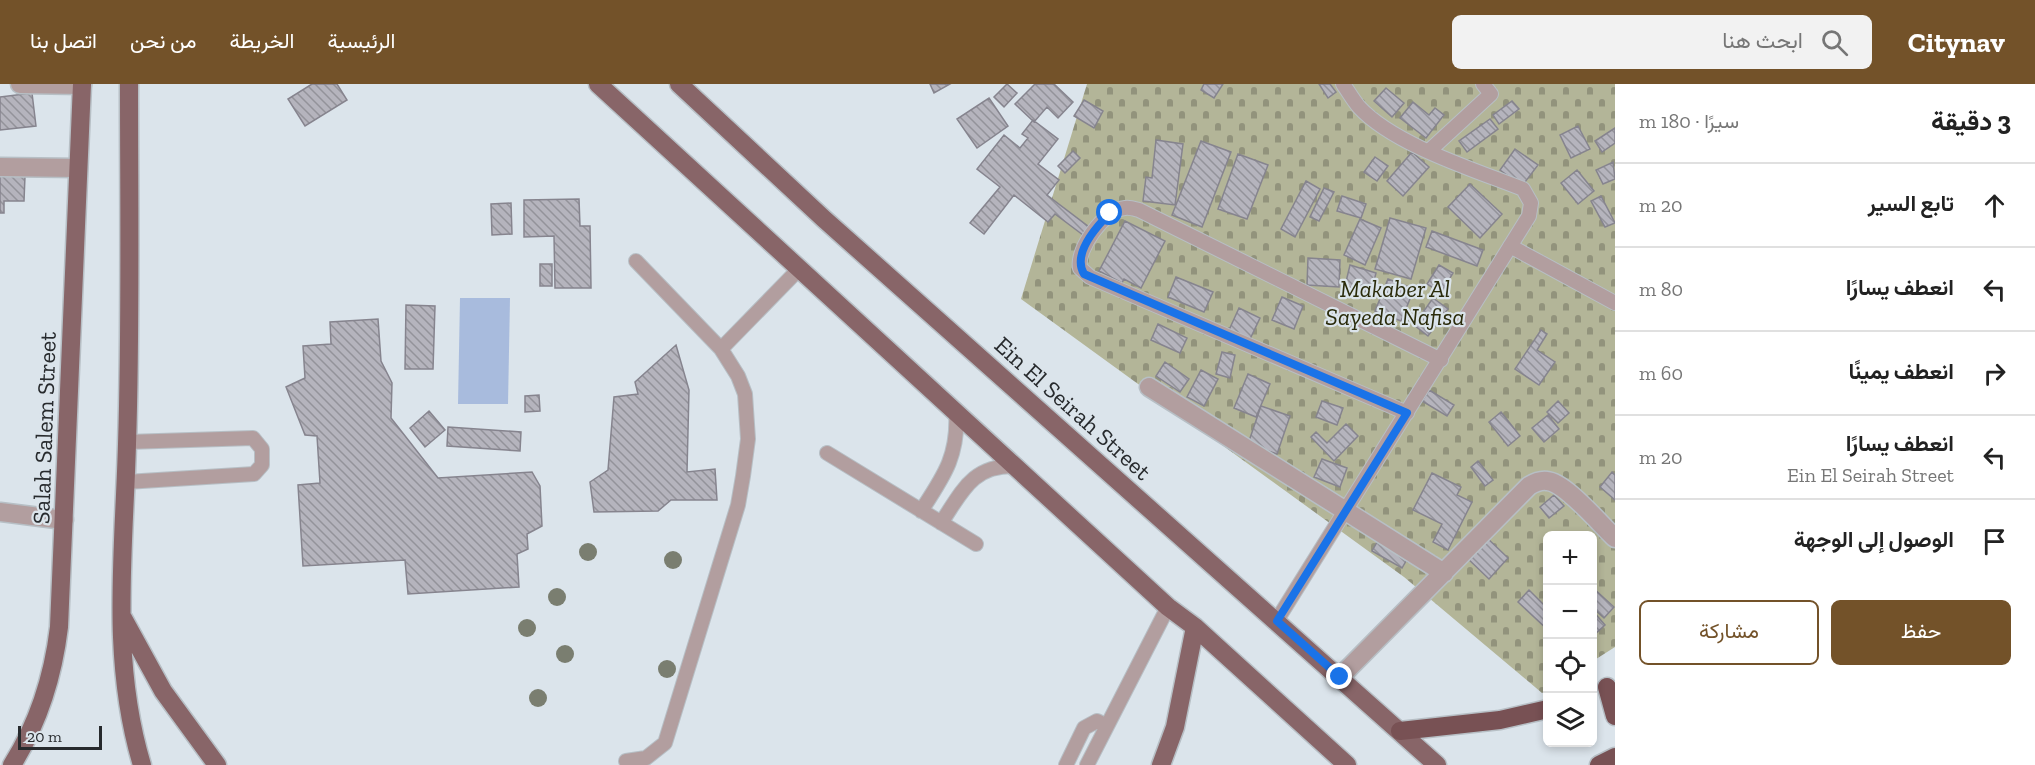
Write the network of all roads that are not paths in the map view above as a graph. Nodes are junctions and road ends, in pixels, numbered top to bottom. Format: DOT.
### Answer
graph roads {
  1 [pos="20,84"];
  2 [pos="129,84"];
  3 [pos="598,84"];
  4 [pos="679,84"];
  5 [pos="1343,84"];
  6 [pos="82,85"];
  7 [pos="1492,87"];
  8 [pos="1429,151"];
  9 [pos="0,167"];
  10 [pos="78,168"];
  11 [pos="1510,246"];
  12 [pos="636,261"];
  13 [pos="800,268"];
  14 [pos="1615,303"];
  15 [pos="721,349"];
  16 [pos="1441,360"];
  17 [pos="1149,387"];
  18 [pos="956,411"];
  19 [pos="1407,413"];
  20 [pos="127,442"];
  21 [pos="827,453"];
  22 [pos="1015,466"];
  23 [pos="126,482"];
  24 [pos="1346,510"];
  25 [pos="921,511"];
  26 [pos="0,512"];
  27 [pos="64,519"];
  28 [pos="941,523"];
  29 [pos="1615,538"];
  30 [pos="976,544"];
  31 [pos="1444,573"];
  32 [pos="1168,607"];
  33 [pos="120,611"];
  34 [pos="1277,621"];
  35 [pos="1195,627"];
  36 [pos="1340,677"];
  37 [pos="1605,687"];
  38 [pos="1543,710"];
  39 [pos="1615,716"];
  40 [pos="1107,726"];
  41 [pos="1400,731"];
  42 [pos="1615,756"];
  43 [pos="626,761"];
  44 [pos="12,765"];
  45 [pos="142,765"];
  46 [pos="217,765"];
  47 [pos="1066,765"];
  48 [pos="1087,765"];
  49 [pos="1161,765"];
  50 [pos="1347,765"];
  51 [pos="1437,765"];
  52 [pos="1599,765"];
  1 -- 6 [label="street"];
  2 -- 20 [label="main road"];
  3 -- 13 [label="main road"];
  4 -- 34 [label="main road, Ein El Seirah Street"];
  5 -- 8 [label="lane"];
  6 -- 10 [label="main road, Salah Salem Street"];
  7 -- 8 [label="lane"];
  8 -- 11 [label="lane"];
  9 -- 10 [label="street"];
  10 -- 27 [label="main road, Salah Salem Street"];
  11 -- 14 [label="lane"];
  11 -- 16 [label="lane"];
  12 -- 15 [label="lane"];
  13 -- 15 [label="lane"];
  13 -- 18 [label="main road"];
  15 -- 43 [label="lane"];
  16 -- 19 [label="lane"];
  16 -- 19 [label="lane"];
  17 -- 24 [label="street"];
  18 -- 22 [label="main road"];
  18 -- 25 [label="lane"];
  19 -- 24 [label="lane"];
  20 -- 23 [label="main road"];
  20 -- 23 [label="lane"];
  21 -- 25 [label="lane"];
  22 -- 28 [label="lane"];
  22 -- 32 [label="main road"];
  23 -- 33 [label="main road"];
  24 -- 31 [label="street"];
  24 -- 34 [label="lane"];
  25 -- 28 [label="lane"];
  26 -- 27 [label="street"];
  27 -- 44 [label="main road, Salah Salem Street"];
  28 -- 30 [label="lane"];
  29 -- 31 [label="street"];
  31 -- 36 [label="street"];
  32 -- 35 [label="main road"];
  32 -- 40 [label="lane"];
  33 -- 45 [label="main road"];
  33 -- 46 [label="main road"];
  34 -- 36 [label="main road, Ein El Seirah Street"];
  35 -- 49 [label="main road"];
  35 -- 50 [label="main road"];
  36 -- 41 [label="main road, Ein El Seirah Street"];
  37 -- 39 [label="highway"];
  38 -- 41 [label="highway"];
  40 -- 47 [label="lane"];
  40 -- 48 [label="lane"];
  41 -- 51 [label="main road, Ein El Seirah Street"];
  42 -- 52 [label="highway"];
}
